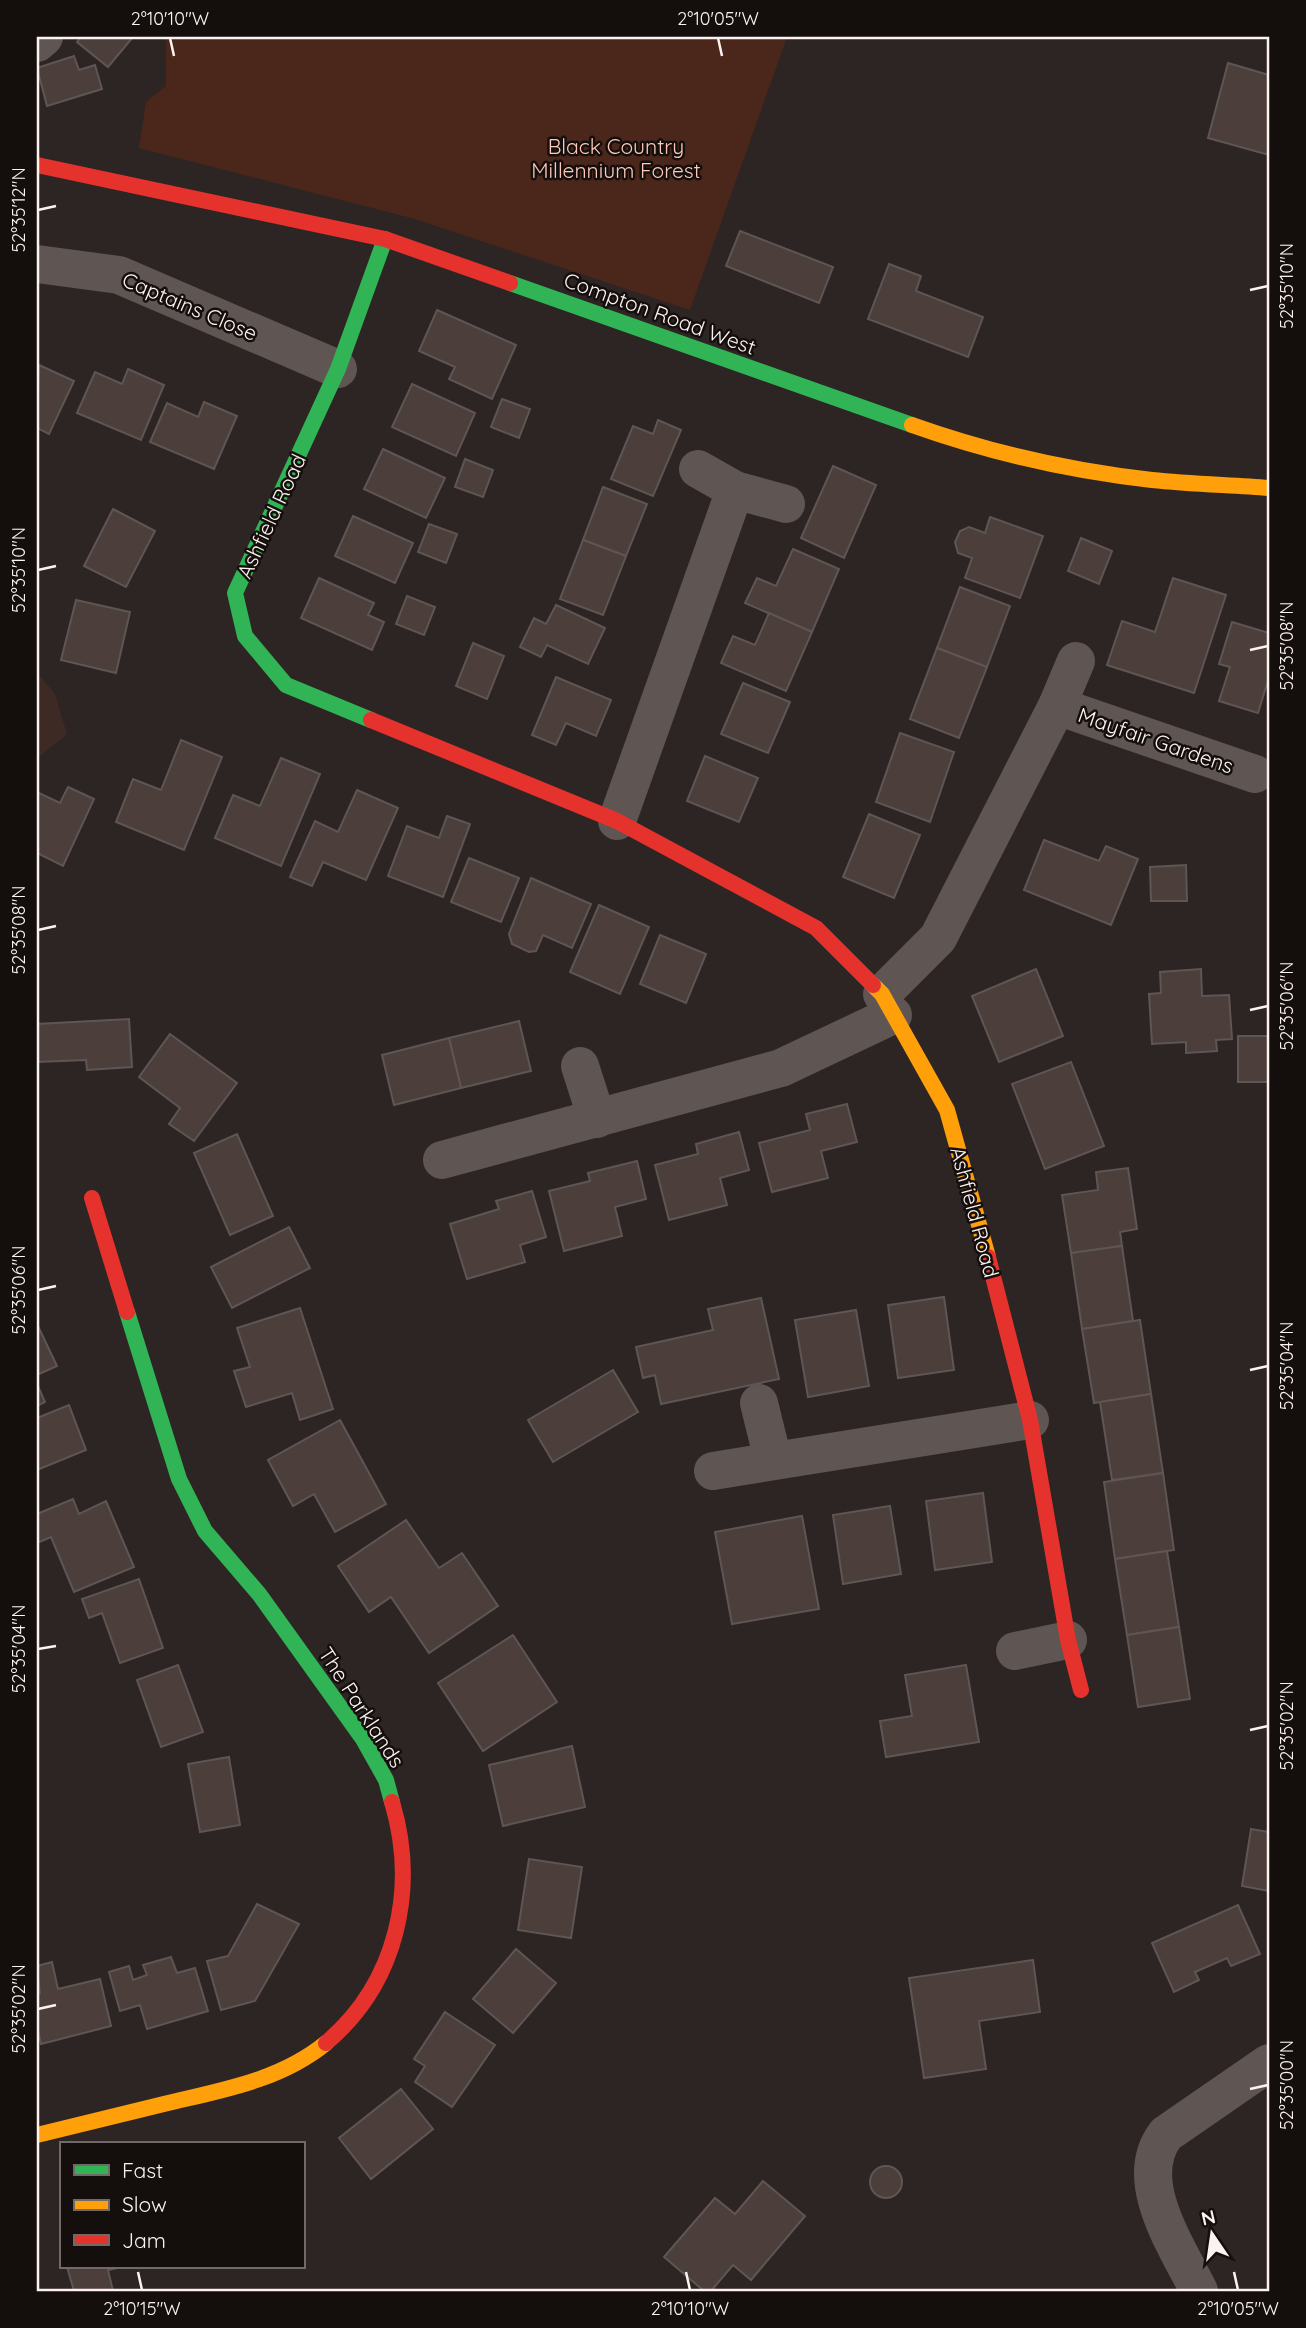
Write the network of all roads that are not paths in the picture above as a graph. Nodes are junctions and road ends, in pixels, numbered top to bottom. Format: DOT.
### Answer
graph roads {
  1 [pos="44,37"];
  2 [pos="37,43"];
  3 [pos="37,165"];
  4 [pos="385,239"];
  5 [pos="37,264"];
  6 [pos="338,369"];
  7 [pos="698,469"];
  8 [pos="1269,488"];
  9 [pos="735,490"];
  10 [pos="786,504"];
  11 [pos="1076,661"];
  12 [pos="1057,706"];
  13 [pos="1255,774"];
  14 [pos="617,821"];
  15 [pos="888,1004"];
  16 [pos="580,1066"];
  17 [pos="597,1119"];
  18 [pos="442,1160"];
  19 [pos="92,1198"];
  20 [pos="759,1403"];
  21 [pos="1030,1420"];
  22 [pos="773,1460"];
  23 [pos="713,1471"];
  24 [pos="1068,1640"];
  25 [pos="1015,1651"];
  26 [pos="1081,1690"];
  27 [pos="1269,2063"];
  28 [pos="37,2135"];
  29 [pos="1199,2291"];
  1 -- 2 [label="street"];
  3 -- 4 [label="main road, Compton Road West"];
  4 -- 6 [label="main road, Ashfield Road"];
  4 -- 8 [label="main road, Compton Road West"];
  5 -- 6 [label="street, Captains Close"];
  6 -- 14 [label="main road, Ashfield Road"];
  7 -- 9 [label="street"];
  9 -- 10 [label="street"];
  9 -- 14 [label="street"];
  11 -- 12 [label="street"];
  12 -- 13 [label="street, Mayfair Gardens"];
  12 -- 15 [label="street"];
  14 -- 15 [label="main road, Ashfield Road"];
  15 -- 17 [label="street"];
  15 -- 21 [label="main road, Ashfield Road"];
  16 -- 17 [label="street"];
  17 -- 18 [label="street"];
  19 -- 28 [label="main road, The Parklands"];
  20 -- 22 [label="street"];
  21 -- 22 [label="street"];
  21 -- 24 [label="main road, Ashfield Road"];
  22 -- 23 [label="street"];
  24 -- 25 [label="street"];
  24 -- 26 [label="main road, Ashfield Road"];
  27 -- 29 [label="street"];
}
